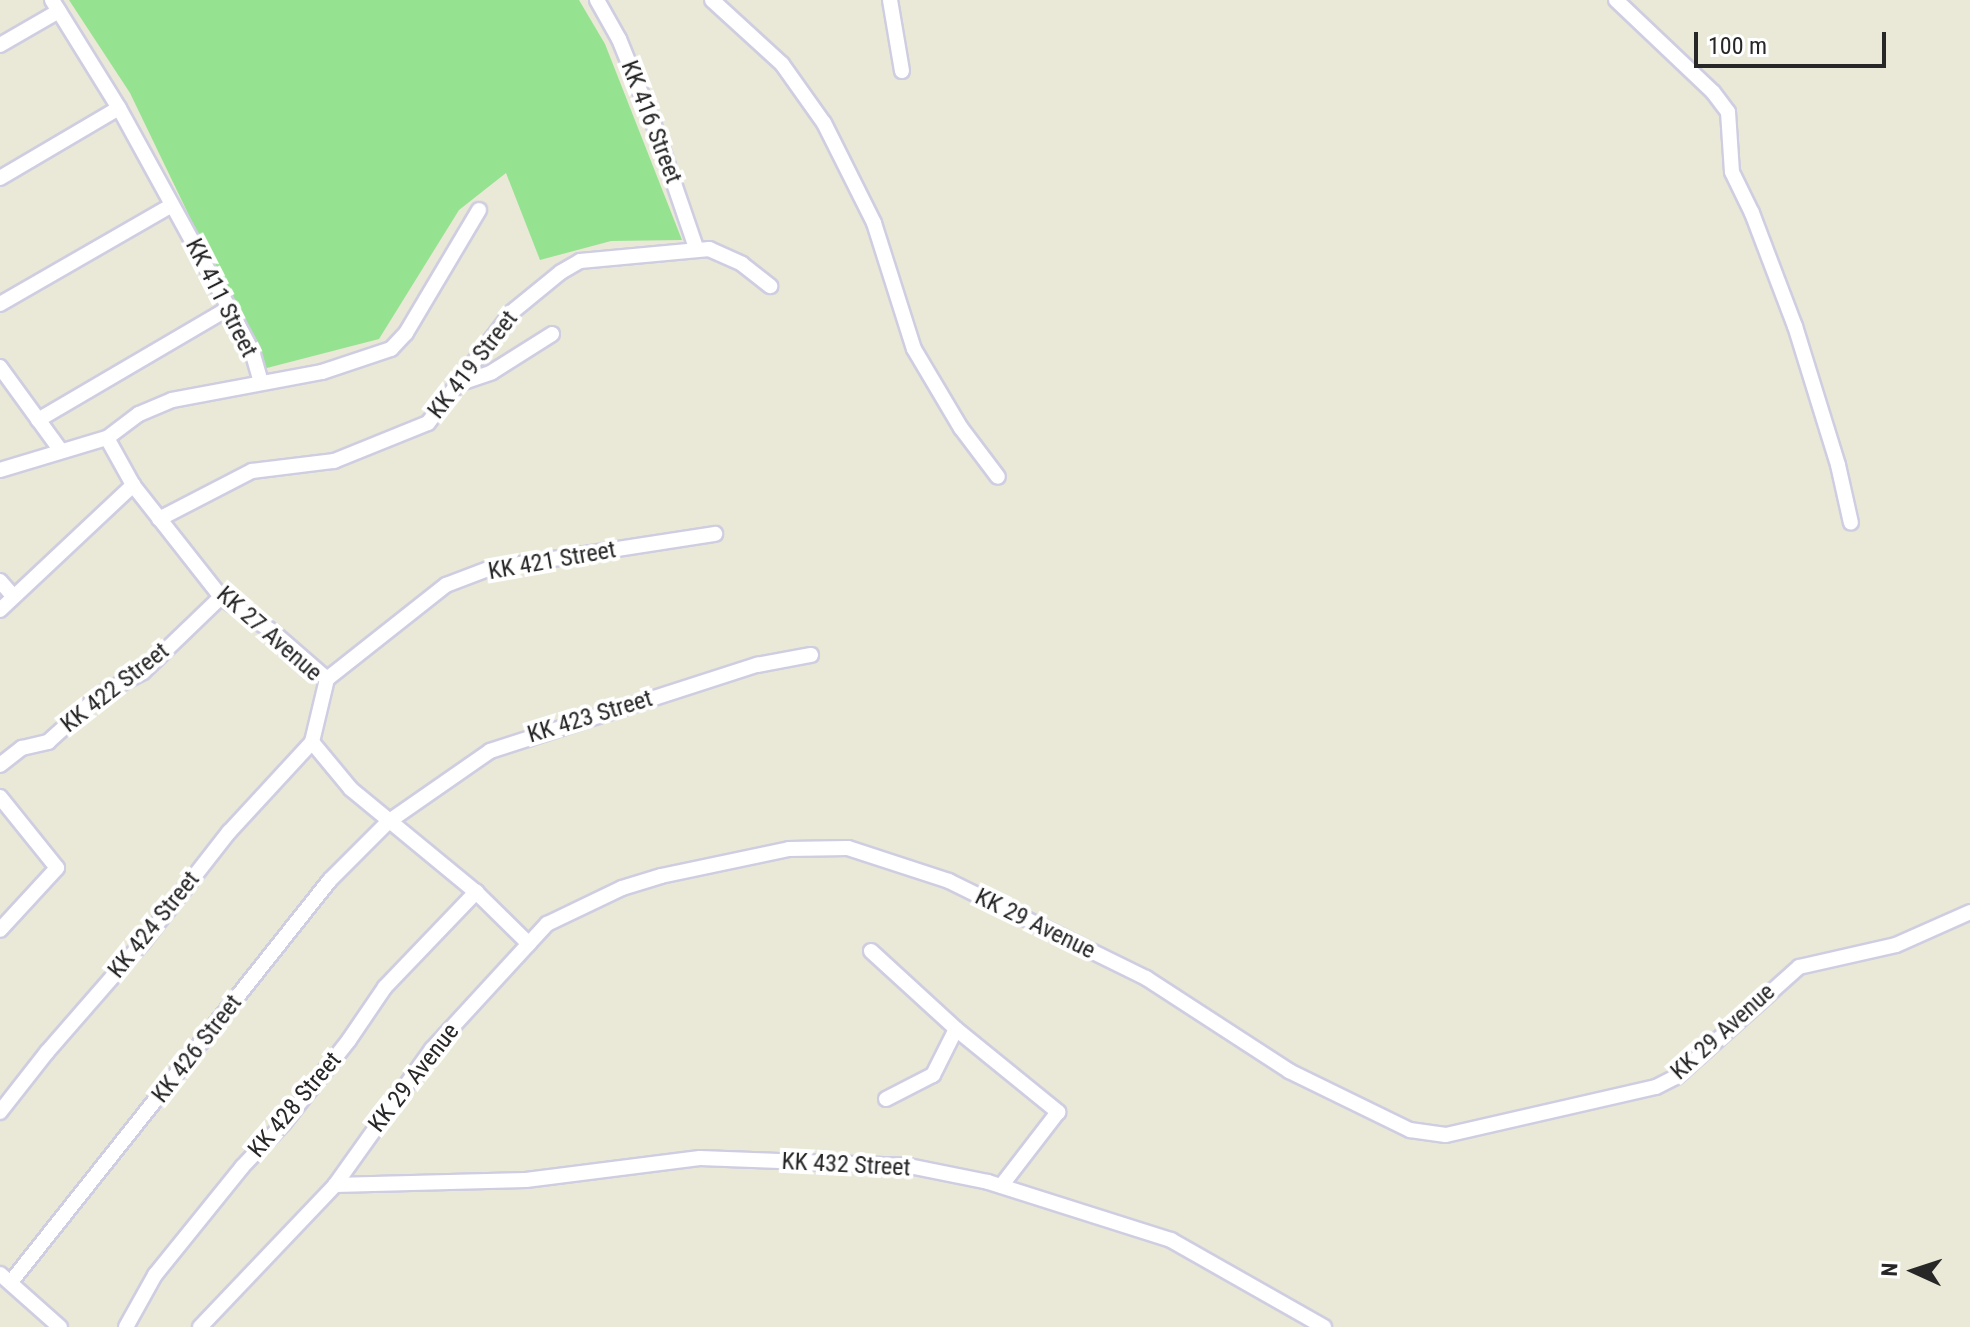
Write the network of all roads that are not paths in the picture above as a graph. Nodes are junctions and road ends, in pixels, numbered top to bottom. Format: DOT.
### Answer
graph roads {
  1 [pos="597,0"];
  2 [pos="712,0"];
  3 [pos="890,0"];
  4 [pos="1616,0"];
  5 [pos="55,6"];
  6 [pos="0,45"];
  7 [pos="902,71"];
  8 [pos="119,108"];
  9 [pos="0,178"];
  10 [pos="172,205"];
  11 [pos="479,210"];
  12 [pos="696,248"];
  13 [pos="770,286"];
  14 [pos="0,304"];
  15 [pos="229,308"];
  16 [pos="552,334"];
  17 [pos="0,367"];
  18 [pos="261,382"];
  19 [pos="457,384"];
  20 [pos="38,420"];
  21 [pos="107,438"];
  22 [pos="61,451"];
  23 [pos="0,470"];
  24 [pos="998,477"];
  25 [pos="133,485"];
  26 [pos="159,519"];
  27 [pos="1851,523"];
  28 [pos="715,534"];
  29 [pos="0,581"];
  30 [pos="13,596"];
  31 [pos="221,597"];
  32 [pos="0,610"];
  33 [pos="811,655"];
  34 [pos="327,679"];
  35 [pos="312,742"];
  36 [pos="0,765"];
  37 [pos="0,797"];
  38 [pos="388,822"];
  39 [pos="476,892"];
  40 [pos="1970,912"];
  41 [pos="0,930"];
  42 [pos="529,944"];
  43 [pos="871,951"];
  44 [pos="956,1029"];
  45 [pos="886,1099"];
  46 [pos="0,1112"];
  47 [pos="335,1185"];
  48 [pos="1001,1186"];
  49 [pos="5,1278"];
  50 [pos="60,1327"];
  51 [pos="126,1327"];
  52 [pos="200,1327"];
  53 [pos="1324,1327"];
  1 -- 12 [label="street, KK 416 Street"];
  2 -- 24 [label="street"];
  3 -- 7 [label="street"];
  4 -- 27 [label="street"];
  5 -- 6 [label="street"];
  5 -- 8 [label="street, KK 411 Street"];
  8 -- 9 [label="street"];
  8 -- 10 [label="street, KK 411 Street"];
  10 -- 14 [label="street"];
  10 -- 15 [label="street, KK 411 Street"];
  11 -- 18 [label="street, KK 411 Street"];
  12 -- 13 [label="street"];
  12 -- 19 [label="street, KK 419 Street"];
  15 -- 18 [label="street, KK 411 Street"];
  15 -- 20 [label="street"];
  16 -- 19 [label="street"];
  17 -- 20 [label="street"];
  18 -- 21 [label="street"];
  19 -- 26 [label="street, KK 419 Street"];
  20 -- 22 [label="street"];
  21 -- 22 [label="street"];
  21 -- 25 [label="street, KK 27 Avenue"];
  22 -- 23 [label="street"];
  25 -- 26 [label="street, KK 27 Avenue"];
  25 -- 30 [label="street"];
  26 -- 31 [label="street, KK 27 Avenue"];
  28 -- 34 [label="street, KK 421 Street"];
  29 -- 30 [label="street"];
  30 -- 32 [label="street"];
  31 -- 34 [label="street, KK 27 Avenue"];
  31 -- 36 [label="street, KK 422 Street"];
  33 -- 38 [label="street, KK 423 Street"];
  34 -- 35 [label="street, KK 27 Avenue"];
  35 -- 38 [label="street"];
  35 -- 46 [label="street, KK 424 Street"];
  37 -- 41 [label="street"];
  38 -- 39 [label="street"];
  38 -- 49 [label="street, KK 426 Street"];
  39 -- 42 [label="street"];
  39 -- 51 [label="street, KK 428 Street"];
  40 -- 42 [label="street, KK 29 Avenue"];
  42 -- 47 [label="street, KK 29 Avenue"];
  43 -- 44 [label="street"];
  44 -- 45 [label="street"];
  44 -- 48 [label="street"];
  47 -- 48 [label="street, KK 432 Street"];
  47 -- 52 [label="street, KK 29 Avenue"];
  48 -- 53 [label="street, KK 432 Street"];
  49 -- 50 [label="street"];
}
